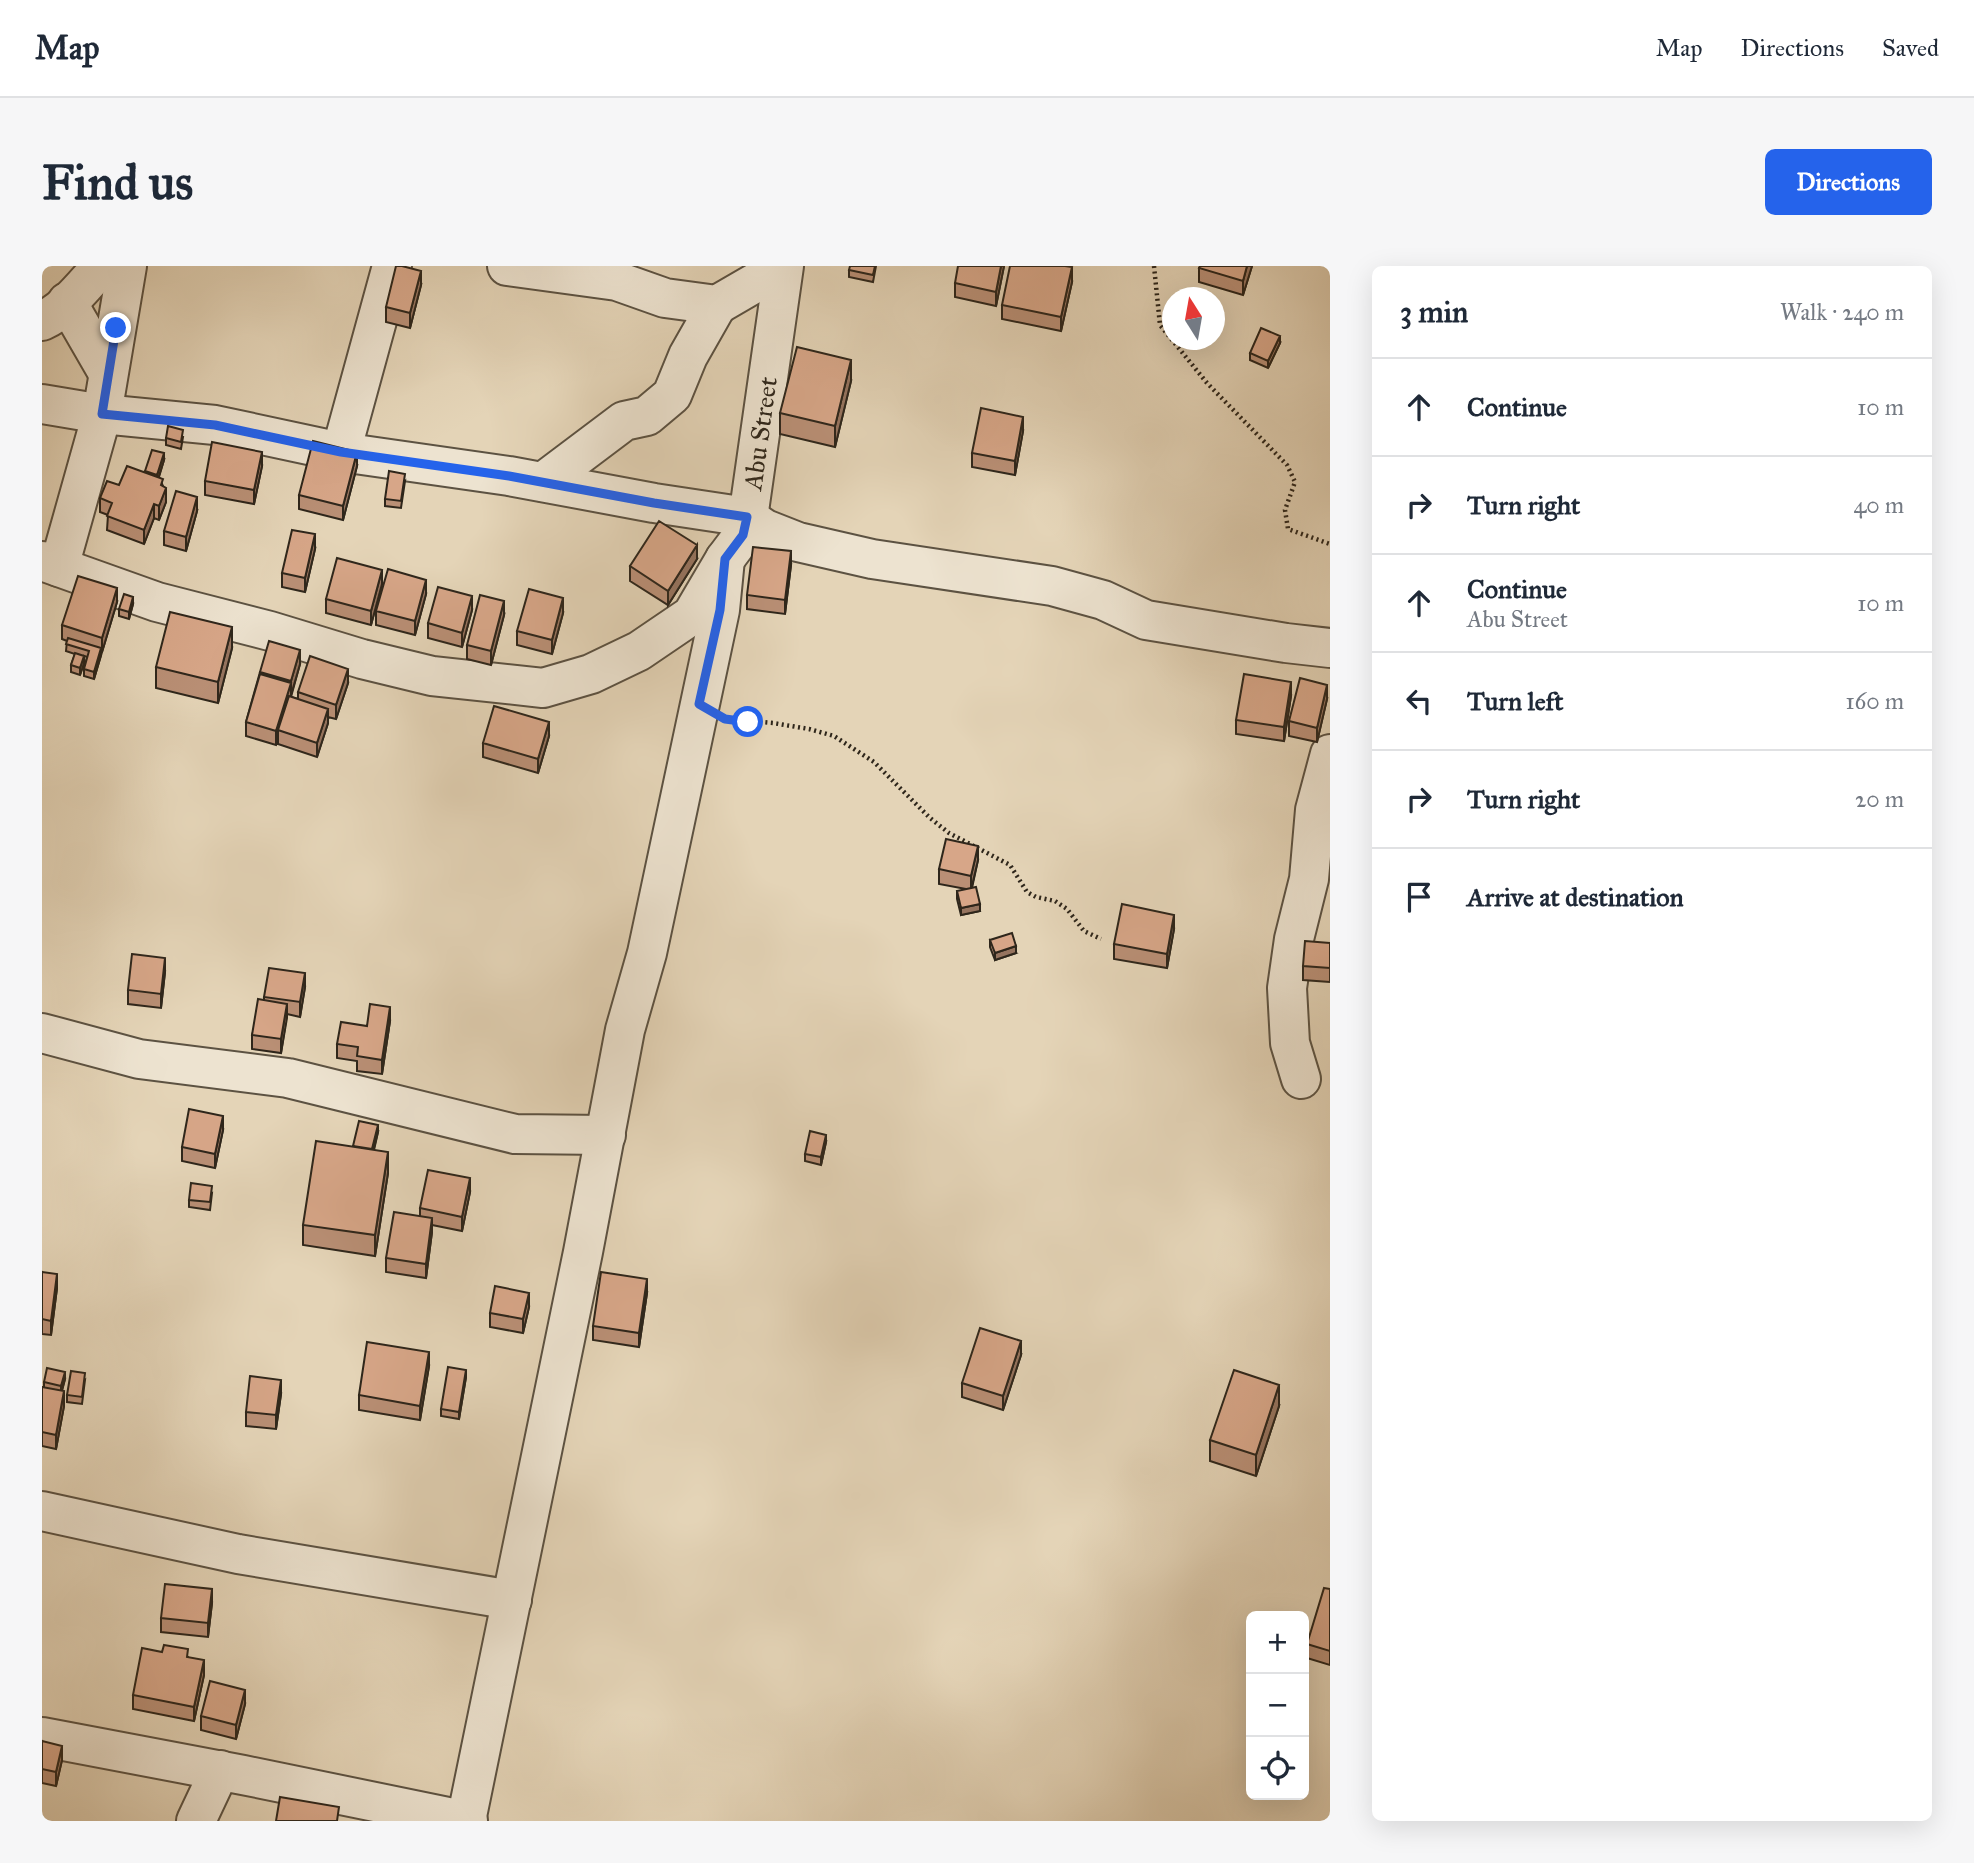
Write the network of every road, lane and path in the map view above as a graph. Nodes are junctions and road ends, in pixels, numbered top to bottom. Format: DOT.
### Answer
graph roads {
  1 [pos="102,266"];
  2 [pos="127,266"];
  3 [pos="392,266"];
  4 [pos="507,266"];
  5 [pos="777,266"];
  6 [pos="784,266"];
  7 [pos="1154,266"];
  8 [pos="717,305"];
  9 [pos="55,312"];
  10 [pos="108,373"];
  11 [pos="42,404"];
  12 [pos="102,414"];
  13 [pos="341,452"];
  14 [pos="543,482"];
  15 [pos="747,517"];
  16 [pos="1330,544"];
  17 [pos="725,559"];
  18 [pos="51,564"];
  19 [pos="1330,648"];
  20 [pos="699,704"];
  21 [pos="1330,754"];
  22 [pos="1101,939"];
  23 [pos="42,1033"];
  24 [pos="1301,1079"];
  25 [pos="606,1135"];
  26 [pos="42,1511"];
  27 [pos="512,1600"];
  28 [pos="42,1737"];
  29 [pos="220,1770"];
  30 [pos="196,1821"];
  31 [pos="466,1821"];
  1 -- 9 [label="street"];
  2 -- 10 [label="street"];
  3 -- 13 [label="street"];
  4 -- 8 [label="street"];
  5 -- 8 [label="street"];
  6 -- 15 [label="street, Abu Street"];
  7 -- 16 [label="path"];
  8 -- 14 [label="street"];
  9 -- 10 [label="street"];
  10 -- 12 [label="street"];
  11 -- 12 [label="street"];
  12 -- 13 [label="street"];
  12 -- 18 [label="street"];
  13 -- 14 [label="street"];
  14 -- 15 [label="street"];
  15 -- 17 [label="street, Abu Street"];
  15 -- 19 [label="street"];
  17 -- 18 [label="street, Abu Street"];
  17 -- 20 [label="street"];
  20 -- 22 [label="path"];
  20 -- 25 [label="street"];
  21 -- 24 [label="street"];
  23 -- 25 [label="street"];
  25 -- 27 [label="street"];
  26 -- 27 [label="street"];
  27 -- 31 [label="street"];
  28 -- 29 [label="street"];
  29 -- 30 [label="street"];
  29 -- 31 [label="street"];
}
